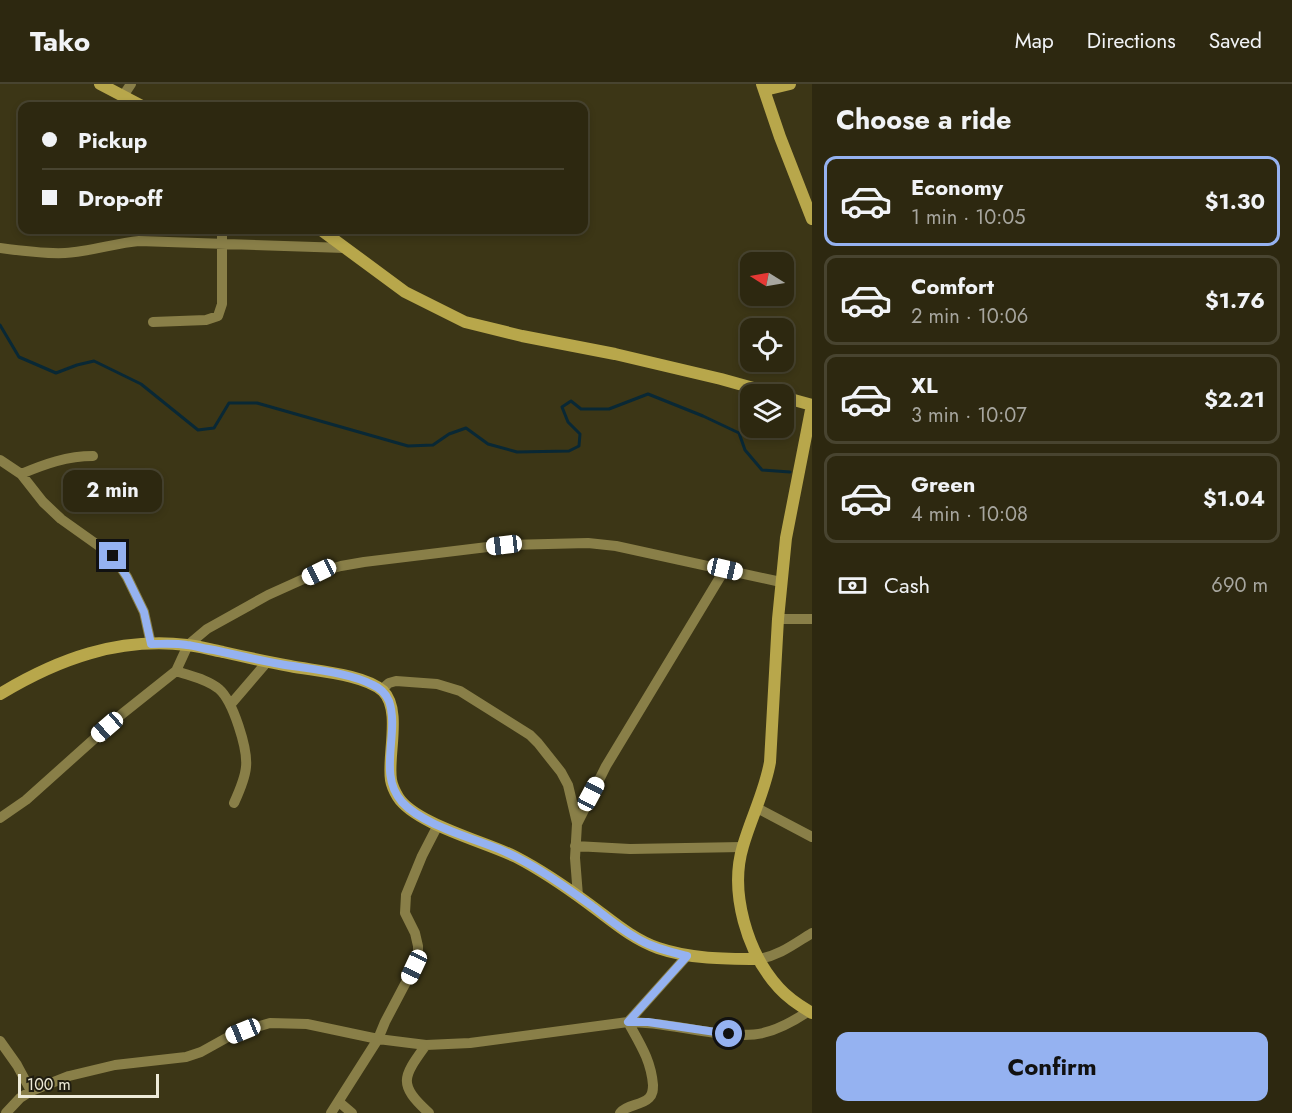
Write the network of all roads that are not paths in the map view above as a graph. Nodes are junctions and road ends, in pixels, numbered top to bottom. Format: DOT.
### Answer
graph roads {
  1 [pos="100,84"];
  2 [pos="131,84"];
  3 [pos="790,84"];
  4 [pos="764,87"];
  5 [pos="123,96"];
  6 [pos="134,102"];
  7 [pos="812,219"];
  8 [pos="222,234"];
  9 [pos="326,234"];
  10 [pos="221,244"];
  11 [pos="0,248"];
  12 [pos="345,248"];
  13 [pos="153,322"];
  14 [pos="740,384"];
  15 [pos="794,400"];
  16 [pos="812,405"];
  17 [pos="93,456"];
  18 [pos="0,460"];
  19 [pos="21,474"];
  20 [pos="725,569"];
  21 [pos="781,582"];
  22 [pos="778,619"];
  23 [pos="812,619"];
  24 [pos="151,644"];
  25 [pos="188,645"];
  26 [pos="267,662"];
  27 [pos="176,671"];
  28 [pos="381,690"];
  29 [pos="0,694"];
  30 [pos="231,704"];
  31 [pos="234,803"];
  32 [pos="757,808"];
  33 [pos="0,818"];
  34 [pos="577,824"];
  35 [pos="438,825"];
  36 [pos="812,837"];
  37 [pos="575,846"];
  38 [pos="742,847"];
  39 [pos="578,896"];
  40 [pos="812,933"];
  41 [pos="687,956"];
  42 [pos="758,959"];
  43 [pos="810,1012"];
  44 [pos="628,1022"];
  45 [pos="378,1039"];
  46 [pos="0,1041"];
  47 [pos="426,1046"];
  48 [pos="31,1091"];
  49 [pos="339,1102"];
  50 [pos="6,1113"];
  51 [pos="331,1113"];
  52 [pos="352,1113"];
  53 [pos="429,1113"];
  54 [pos="620,1113"];
  1 -- 5 [label="street"];
  2 -- 5 [label="street"];
  3 -- 4 [label="street"];
  4 -- 7 [label="street"];
  5 -- 6 [label="street"];
  8 -- 10 [label="street"];
  9 -- 12 [label="street"];
  10 -- 11 [label="street"];
  10 -- 12 [label="street"];
  10 -- 13 [label="street"];
  12 -- 14 [label="street"];
  15 -- 16 [label="street"];
  16 -- 21 [label="street"];
  17 -- 19 [label="street"];
  18 -- 19 [label="street"];
  19 -- 24 [label="street"];
  20 -- 21 [label="street"];
  20 -- 25 [label="street"];
  20 -- 34 [label="street"];
  21 -- 22 [label="street"];
  22 -- 23 [label="street"];
  22 -- 32 [label="street"];
  24 -- 25 [label="street"];
  24 -- 29 [label="street"];
  25 -- 26 [label="street"];
  25 -- 27 [label="street"];
  26 -- 28 [label="street"];
  26 -- 30 [label="street"];
  27 -- 30 [label="street"];
  27 -- 33 [label="street"];
  28 -- 34 [label="street"];
  28 -- 35 [label="street"];
  30 -- 31 [label="street"];
  32 -- 36 [label="street"];
  32 -- 38 [label="street"];
  34 -- 37 [label="street"];
  35 -- 39 [label="street"];
  35 -- 45 [label="street"];
  37 -- 38 [label="street"];
  37 -- 39 [label="street"];
  38 -- 42 [label="street"];
  39 -- 41 [label="street"];
  40 -- 42 [label="street"];
  41 -- 42 [label="street"];
  41 -- 44 [label="street"];
  42 -- 43 [label="street"];
  43 -- 44 [label="street"];
  44 -- 47 [label="street"];
  44 -- 54 [label="street"];
  45 -- 47 [label="street"];
  45 -- 48 [label="street"];
  45 -- 49 [label="street"];
  46 -- 48 [label="street"];
  47 -- 53 [label="street"];
  48 -- 50 [label="street"];
  49 -- 51 [label="street"];
  49 -- 52 [label="street"];
}
